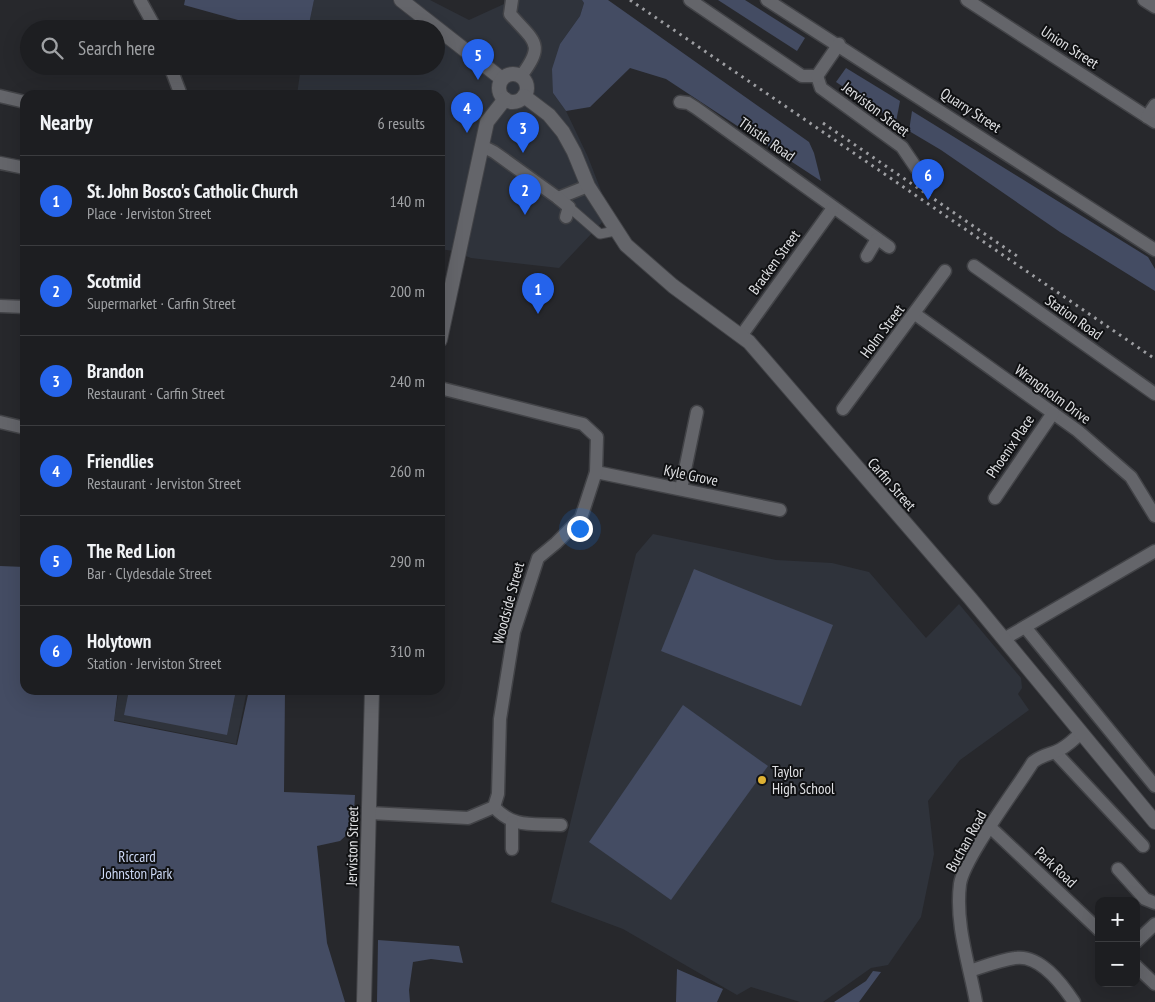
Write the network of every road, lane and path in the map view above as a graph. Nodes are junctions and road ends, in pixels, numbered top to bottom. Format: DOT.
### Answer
graph roads {
  1 [pos="140,0"];
  2 [pos="401,0"];
  3 [pos="512,0"];
  4 [pos="690,0"];
  5 [pos="767,0"];
  6 [pos="967,0"];
  7 [pos="1144,0"];
  8 [pos="1155,7"];
  9 [pos="151,20"];
  10 [pos="427,20"];
  11 [pos="445,34"];
  12 [pos="839,44"];
  13 [pos="173,75"];
  14 [pos="521,76"];
  15 [pos="817,76"];
  16 [pos="502,79"];
  17 [pos="179,90"];
  18 [pos="0,96"];
  19 [pos="524,96"];
  20 [pos="505,99"];
  21 [pos="20,101"];
  22 [pos="680,102"];
  23 [pos="1155,105"];
  24 [pos="1151,119"];
  25 [pos="482,146"];
  26 [pos="0,163"];
  27 [pos="20,167"];
  28 [pos="917,169"];
  29 [pos="588,186"];
  30 [pos="558,198"];
  31 [pos="833,208"];
  32 [pos="568,212"];
  33 [pos="615,231"];
  34 [pos="877,239"];
  35 [pos="888,248"];
  36 [pos="1155,250"];
  37 [pos="867,256"];
  38 [pos="974,266"];
  39 [pos="945,272"];
  40 [pos="0,306"];
  41 [pos="20,307"];
  42 [pos="915,314"];
  43 [pos="445,317"];
  44 [pos="741,336"];
  45 [pos="445,389"];
  46 [pos="1155,394"];
  47 [pos="843,409"];
  48 [pos="697,412"];
  49 [pos="1053,413"];
  50 [pos="0,422"];
  51 [pos="20,427"];
  52 [pos="596,472"];
  53 [pos="681,489"];
  54 [pos="995,498"];
  55 [pos="780,510"];
  56 [pos="1155,516"];
  57 [pos="1155,551"];
  58 [pos="1025,627"];
  59 [pos="1004,638"];
  60 [pos="372,695"];
  61 [pos="1081,733"];
  62 [pos="1055,752"];
  63 [pos="1155,786"];
  64 [pos="494,807"];
  65 [pos="369,813"];
  66 [pos="512,822"];
  67 [pos="1155,822"];
  68 [pos="561,825"];
  69 [pos="990,827"];
  70 [pos="1143,846"];
  71 [pos="512,849"];
  72 [pos="1118,868"];
  73 [pos="1155,903"];
  74 [pos="1155,924"];
  75 [pos="1095,926"];
  76 [pos="1140,938"];
  77 [pos="970,970"];
  78 [pos="1140,970"];
  79 [pos="1155,984"];
  80 [pos="364,1002"];
  81 [pos="976,1002"];
  82 [pos="1074,1002"];
  1 -- 9 [label="street"];
  2 -- 10 [label="main road"];
  3 -- 14 [label="street"];
  4 -- 15 [label="street"];
  5 -- 12 [label="street, Quarry Street"];
  6 -- 24 [label="street, Union Street"];
  7 -- 8 [label="street"];
  11 -- 16 [label="main road"];
  12 -- 15 [label="street"];
  12 -- 36 [label="street, Quarry Street"];
  13 -- 17 [label="street"];
  14 -- 16 [label="main road"];
  14 -- 19 [label="main road"];
  15 -- 28 [label="street, Jerviston Street"];
  16 -- 20 [label="main road"];
  18 -- 21 [label="street"];
  19 -- 20 [label="main road"];
  19 -- 29 [label="main road, Carfin Street"];
  20 -- 25 [label="main road"];
  22 -- 31 [label="street, Thistle Road"];
  23 -- 24 [label="street"];
  25 -- 30 [label="street"];
  25 -- 43 [label="main road"];
  26 -- 27 [label="street"];
  29 -- 30 [label="street"];
  29 -- 33 [label="main road, Carfin Street"];
  30 -- 32 [label="street"];
  31 -- 34 [label="street, Thistle Road"];
  31 -- 44 [label="street, Bracken Street"];
  32 -- 33 [label="street"];
  33 -- 44 [label="main road, Carfin Street"];
  34 -- 35 [label="street, Thistle Road"];
  34 -- 37 [label="street"];
  38 -- 46 [label="street, Station Road"];
  39 -- 42 [label="street, Holm Street"];
  40 -- 41 [label="street"];
  42 -- 47 [label="street, Holm Street"];
  42 -- 49 [label="street, Wrangholm Drive"];
  44 -- 59 [label="main road, Carfin Street"];
  45 -- 52 [label="street, Woodside Street"];
  48 -- 53 [label="street"];
  49 -- 54 [label="street, Phoenix Place"];
  49 -- 56 [label="street, Wrangholm Drive"];
  50 -- 51 [label="street"];
  52 -- 53 [label="street, Kyle Grove"];
  52 -- 64 [label="street, Woodside Street"];
  53 -- 55 [label="street, Kyle Grove"];
  57 -- 58 [label="street"];
  58 -- 59 [label="street"];
  58 -- 63 [label="street"];
  59 -- 61 [label="main road, Carfin Street"];
  60 -- 65 [label="main road, Jerviston Street"];
  61 -- 62 [label="street, Buchan Road"];
  61 -- 67 [label="main road, Carfin Street"];
  62 -- 69 [label="street, Buchan Road"];
  62 -- 70 [label="street"];
  64 -- 65 [label="street"];
  64 -- 66 [label="street"];
  65 -- 80 [label="main road, Jerviston Street"];
  66 -- 68 [label="street"];
  66 -- 71 [label="street"];
  69 -- 75 [label="street, Park Road"];
  69 -- 77 [label="street, Buchan Road"];
  72 -- 73 [label="street"];
  74 -- 76 [label="street"];
  77 -- 81 [label="street, Buchan Road"];
  77 -- 82 [label="street"];
  78 -- 79 [label="street"];
}
